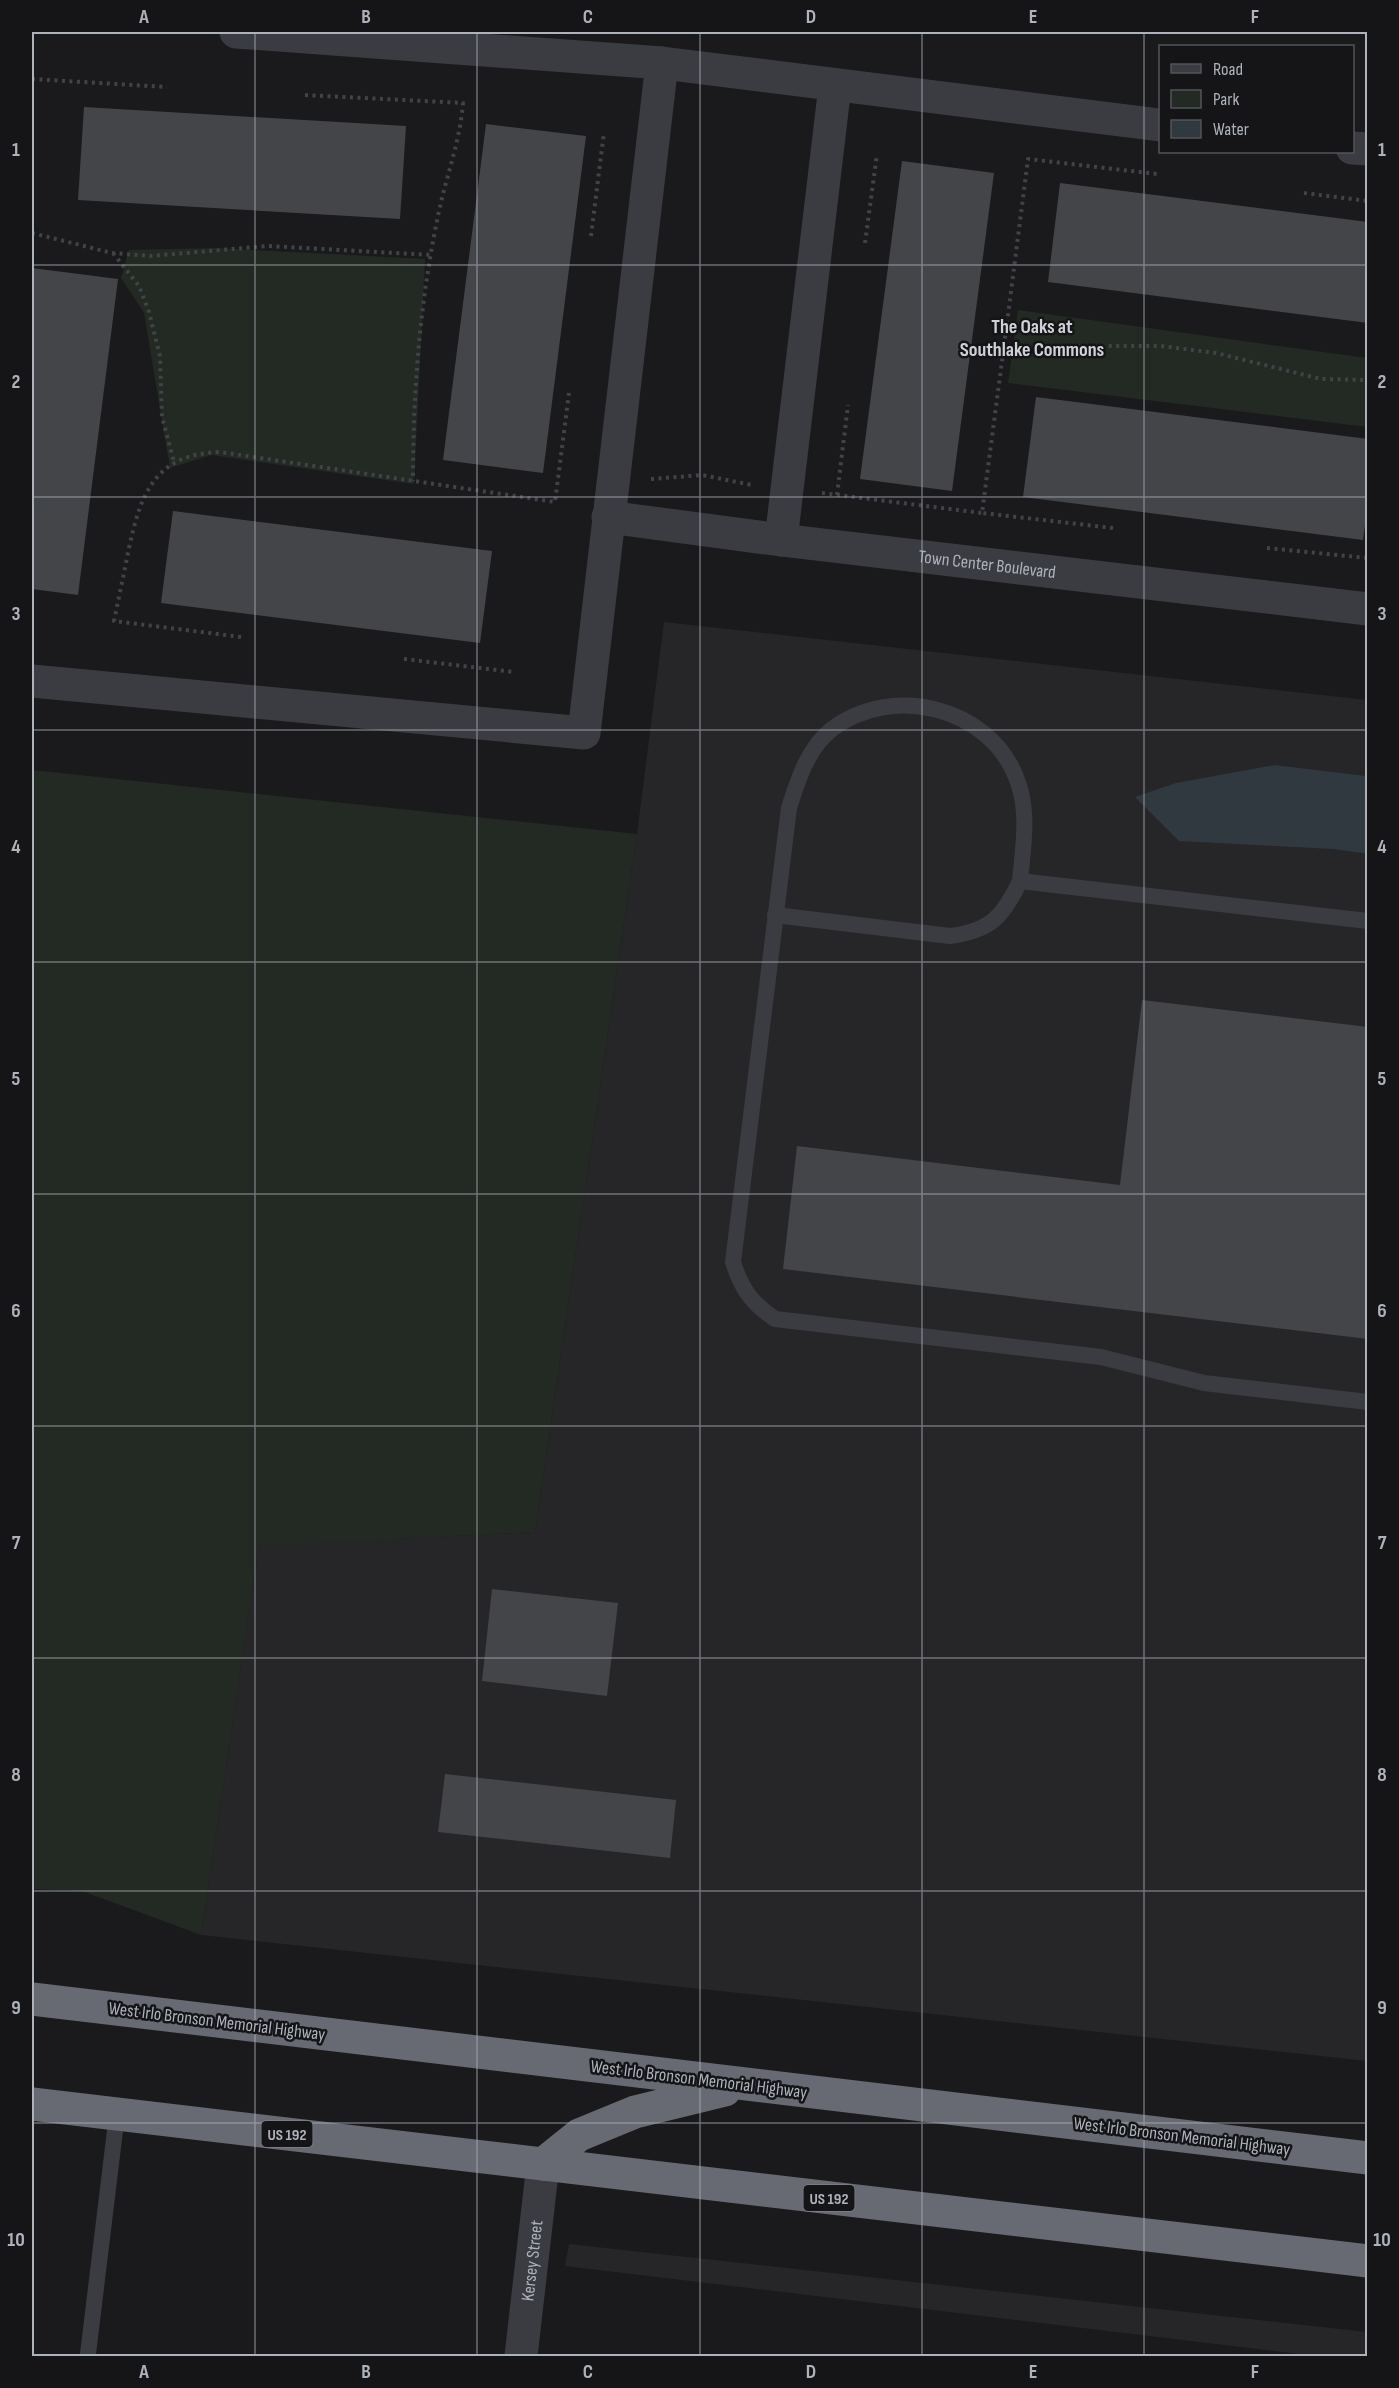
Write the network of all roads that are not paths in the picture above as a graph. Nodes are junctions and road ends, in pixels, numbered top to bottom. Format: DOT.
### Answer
graph roads {
  1 [pos="236,32"];
  2 [pos="662,63"];
  3 [pos="835,86"];
  4 [pos="1159,125"];
  5 [pos="608,517"];
  6 [pos="781,540"];
  7 [pos="1368,609"];
  8 [pos="32,681"];
  9 [pos="1020,881"];
  10 [pos="775,915"];
  11 [pos="1368,921"];
  12 [pos="1368,1402"];
  13 [pos="32,1999"];
  14 [pos="744,2085"];
  15 [pos="32,2104"];
  16 [pos="117,2114"];
  17 [pos="1368,2158"];
  18 [pos="543,2164"];
  19 [pos="1368,2261"];
  20 [pos="88,2354"];
  21 [pos="521,2356"];
  1 -- 2 [label="street"];
  2 -- 3 [label="street"];
  2 -- 5 [label="street"];
  3 -- 4 [label="street"];
  3 -- 6 [label="street"];
  5 -- 6 [label="street, Town Center Boulevard"];
  5 -- 8 [label="street"];
  6 -- 7 [label="street, Town Center Boulevard"];
  9 -- 10 [label="lane"];
  9 -- 10 [label="lane"];
  9 -- 11 [label="lane"];
  10 -- 12 [label="lane"];
  13 -- 14 [label="highway, West Irlo Bronson Memorial Highway"];
  14 -- 17 [label="highway, West Irlo Bronson Memorial Highway"];
  14 -- 18 [label="highway"];
  15 -- 16 [label="highway, US 192"];
  16 -- 18 [label="highway, US 192"];
  16 -- 20 [label="lane"];
  18 -- 19 [label="highway, US 192"];
  18 -- 21 [label="street, Kersey Street"];
}
